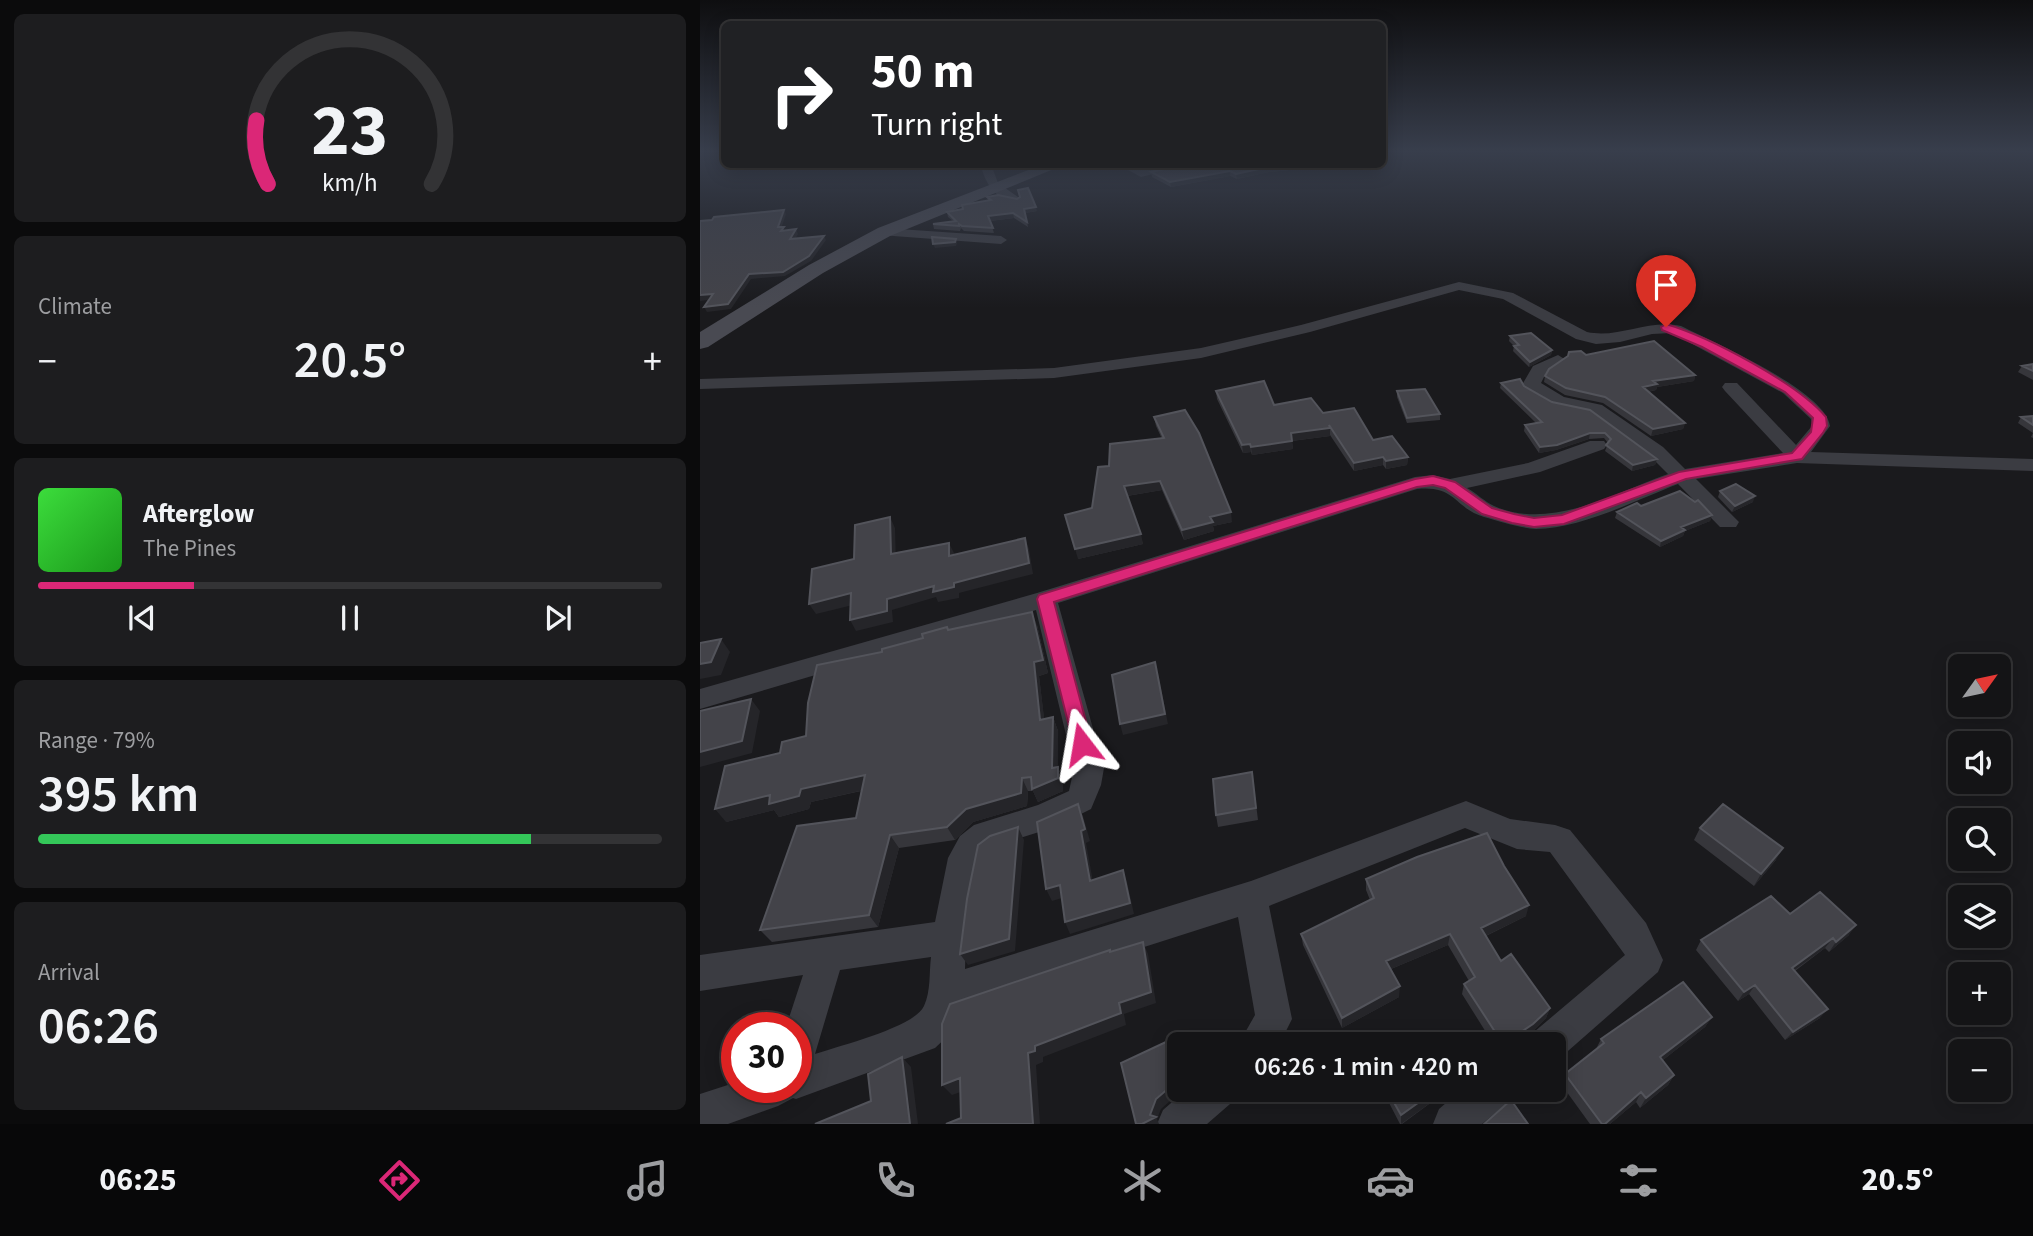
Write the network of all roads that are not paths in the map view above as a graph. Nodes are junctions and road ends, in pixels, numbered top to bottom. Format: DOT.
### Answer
graph roads {
  1 [pos="954,203"];
  2 [pos="884,232"];
  3 [pos="1001,240"];
  4 [pos="700,342"];
  5 [pos="1558,360"];
  6 [pos="700,384"];
  7 [pos="1731,387"];
  8 [pos="1597,445"];
  9 [pos="1797,457"];
  10 [pos="2033,465"];
  11 [pos="1684,475"];
  12 [pos="1450,485"];
  13 [pos="1728,522"];
  14 [pos="1045,599"];
  15 [pos="700,699"];
  16 [pos="1251,897"];
  17 [pos="949,937"];
  18 [pos="827,955"];
  19 [pos="700,973"];
  20 [pos="946,993"];
  21 [pos="809,1012"];
  22 [pos="1265,1032"];
  23 [pos="1562,1032"];
  24 [pos="812,1074"];
  25 [pos="1202,1102"];
  26 [pos="1478,1102"];
  27 [pos="732,1103"];
  28 [pos="700,1114"];
  29 [pos="1453,1123"];
  30 [pos="1177,1124"];
  1 -- 2 [label="main road"];
  2 -- 3 [label="street"];
  2 -- 4 [label="main road"];
  5 -- 11 [label="street"];
  6 -- 9 [label="street"];
  7 -- 9 [label="street"];
  8 -- 12 [label="street"];
  9 -- 10 [label="street"];
  9 -- 11 [label="street"];
  11 -- 12 [label="street"];
  11 -- 13 [label="street"];
  12 -- 14 [label="street"];
  14 -- 15 [label="street"];
  14 -- 17 [label="street"];
  16 -- 20 [label="street"];
  16 -- 22 [label="street"];
  16 -- 23 [label="street"];
  17 -- 18 [label="street"];
  17 -- 20 [label="street"];
  18 -- 19 [label="street"];
  18 -- 21 [label="street"];
  20 -- 24 [label="street"];
  25 -- 30 [label="street"];
  26 -- 29 [label="street"];
  27 -- 28 [label="street"];
}
